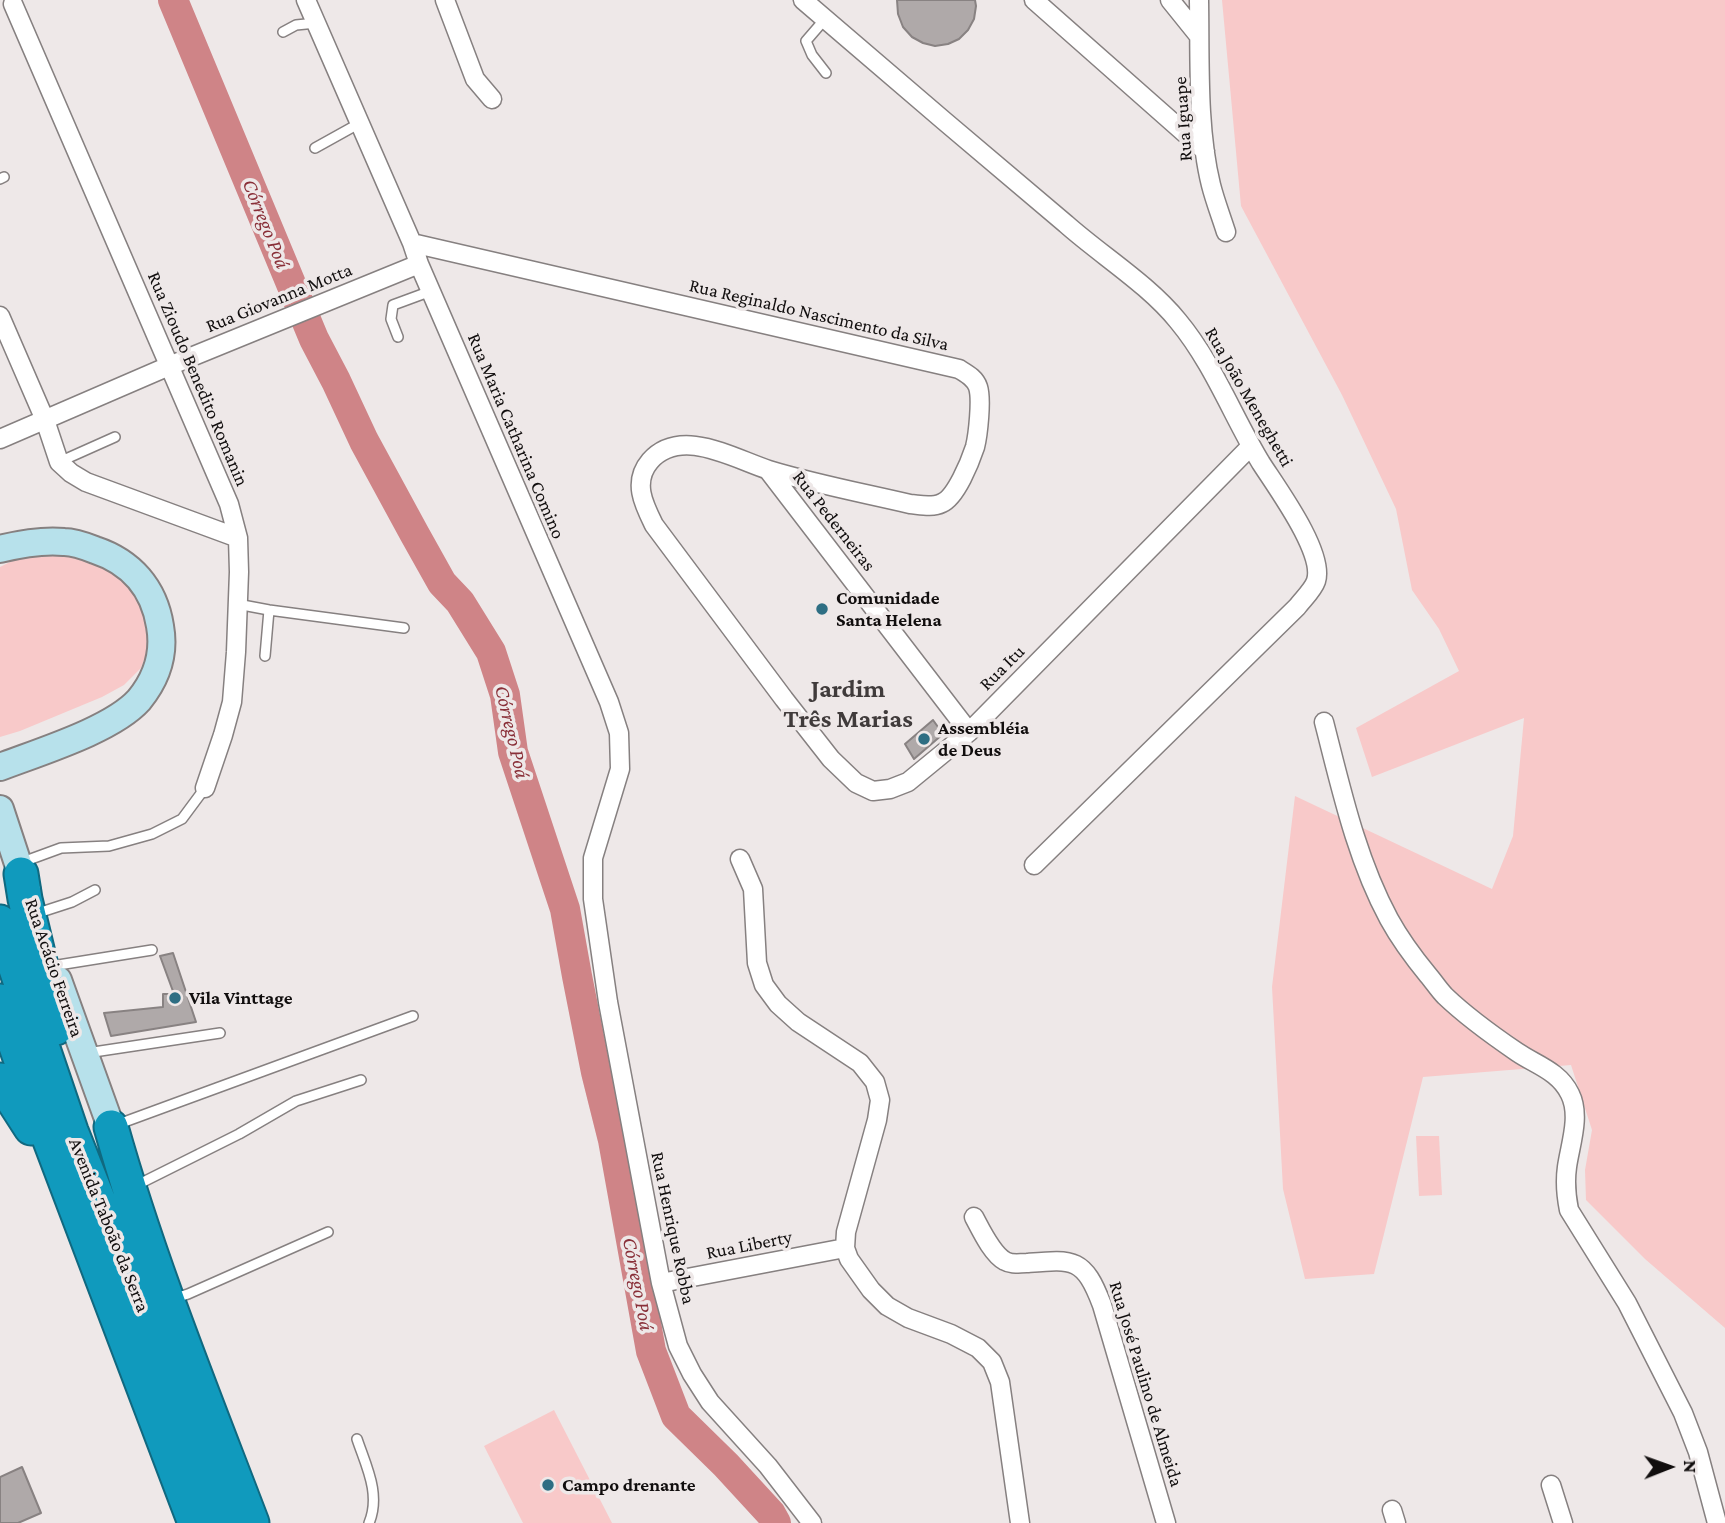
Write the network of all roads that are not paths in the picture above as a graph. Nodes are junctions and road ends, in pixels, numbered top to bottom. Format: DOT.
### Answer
graph roads {
  1 [pos="306,0"];
  2 [pos="445,0"];
  3 [pos="803,0"];
  4 [pos="1034,0"];
  5 [pos="1170,0"];
  6 [pos="1199,0"];
  7 [pos="12,4"];
  8 [pos="825,19"];
  9 [pos="316,23"];
  10 [pos="283,32"];
  11 [pos="1199,36"];
  12 [pos="826,73"];
  13 [pos="492,100"];
  14 [pos="360,123"];
  15 [pos="315,148"];
  16 [pos="1205,151"];
  17 [pos="1226,232"];
  18 [pos="412,243"];
  19 [pos="419,264"];
  20 [pos="431,291"];
  21 [pos="0,316"];
  22 [pos="398,337"];
  23 [pos="169,366"];
  24 [pos="45,420"];
  25 [pos="115,437"];
  26 [pos="0,439"];
  27 [pos="1251,446"];
  28 [pos="673,447"];
  29 [pos="59,462"];
  30 [pos="768,470"];
  31 [pos="238,538"];
  32 [pos="0,549"];
  33 [pos="237,604"];
  34 [pos="269,610"];
  35 [pos="404,628"];
  36 [pos="265,656"];
  37 [pos="1324,722"];
  38 [pos="969,732"];
  39 [pos="0,767"];
  40 [pos="205,788"];
  41 [pos="0,808"];
  42 [pos="740,859"];
  43 [pos="1034,865"];
  44 [pos="20,869"];
  45 [pos="95,891"];
  46 [pos="593,899"];
  47 [pos="35,915"];
  48 [pos="0,922"];
  49 [pos="152,950"];
  50 [pos="52,965"];
  51 [pos="0,1001"];
  52 [pos="413,1016"];
  53 [pos="220,1033"];
  54 [pos="84,1053"];
  55 [pos="0,1080"];
  56 [pos="360,1080"];
  57 [pos="111,1127"];
  58 [pos="71,1131"];
  59 [pos="129,1189"];
  60 [pos="72,1195"];
  61 [pos="974,1217"];
  62 [pos="328,1232"];
  63 [pos="845,1248"];
  64 [pos="661,1283"];
  65 [pos="167,1300"];
  66 [pos="357,1438"];
  67 [pos="1551,1485"];
  68 [pos="195,1523"];
  69 [pos="227,1523"];
  70 [pos="251,1523"];
  71 [pos="369,1523"];
  72 [pos="812,1523"];
  73 [pos="1020,1523"];
  74 [pos="1166,1523"];
  75 [pos="1563,1523"];
  76 [pos="1717,1523"];
  1 -- 9 [label="street, Rua Maria Catharina Comino"];
  2 -- 13 [label="street"];
  3 -- 8 [label="street, Rua João Meneghetti"];
  4 -- 16 [label="street"];
  5 -- 11 [label="street"];
  6 -- 11 [label="street, Rua Iguape"];
  7 -- 23 [label="street, Rua Zioudo Benedito Romanin"];
  8 -- 12 [label="lane"];
  8 -- 27 [label="street, Rua João Meneghetti"];
  9 -- 10 [label="lane"];
  9 -- 14 [label="street, Rua Maria Catharina Comino"];
  11 -- 16 [label="street, Rua Iguape"];
  14 -- 15 [label="lane"];
  14 -- 18 [label="street, Rua Maria Catharina Comino"];
  16 -- 17 [label="street, Rua Iguape"];
  18 -- 19 [label="street, Rua Maria Catharina Comino"];
  18 -- 30 [label="street, Rua Reginaldo Nascimento da Silva"];
  19 -- 20 [label="street, Rua Maria Catharina Comino"];
  19 -- 23 [label="street, Rua Giovanna Motta"];
  20 -- 22 [label="lane"];
  20 -- 46 [label="street, Rua Maria Catharina Comino"];
  21 -- 24 [label="street"];
  23 -- 24 [label="street, Rua Giovanna Motta"];
  23 -- 31 [label="street, Rua Zioudo Benedito Romanin"];
  24 -- 26 [label="street, Rua Giovanna Motta"];
  24 -- 29 [label="street"];
  25 -- 29 [label="lane"];
  27 -- 38 [label="street, Rua Itu"];
  27 -- 43 [label="street, Rua João Meneghetti"];
  28 -- 30 [label="street, Rua Reginaldo Nascimento da Silva"];
  28 -- 38 [label="street, Rua Itu"];
  29 -- 31 [label="street"];
  30 -- 38 [label="street, Rua Pederneiras"];
  31 -- 33 [label="street, Rua Zioudo Benedito Romanin"];
  32 -- 39 [label="main road"];
  33 -- 34 [label="lane"];
  33 -- 40 [label="street, Rua Zioudo Benedito Romanin"];
  34 -- 35 [label="lane"];
  34 -- 36 [label="lane"];
  37 -- 76 [label="street"];
  40 -- 44 [label="lane"];
  41 -- 44 [label="main road, Rua Acácio Ferreira"];
  42 -- 63 [label="street"];
  44 -- 47 [label="main road, Rua Acácio Ferreira"];
  44 -- 58 [label="highway"];
  45 -- 47 [label="lane"];
  46 -- 64 [label="street, Rua Henrique Robba"];
  47 -- 50 [label="main road, Rua Acácio Ferreira"];
  48 -- 58 [label="highway, Avenida Taboão da Serra"];
  49 -- 50 [label="lane"];
  50 -- 54 [label="main road, Rua Acácio Ferreira"];
  51 -- 60 [label="highway, Avenida Taboão da Serra"];
  52 -- 57 [label="lane"];
  53 -- 54 [label="lane"];
  54 -- 57 [label="main road, Rua Acácio Ferreira"];
  55 -- 60 [label="highway"];
  56 -- 59 [label="lane"];
  57 -- 59 [label="highway"];
  58 -- 69 [label="highway, Avenida Taboão da Serra"];
  59 -- 65 [label="highway"];
  60 -- 68 [label="highway, Avenida Taboão da Serra"];
  61 -- 74 [label="street, Rua José Paulino de Almeida"];
  62 -- 65 [label="lane"];
  63 -- 64 [label="street, Rua Liberty"];
  63 -- 73 [label="street"];
  64 -- 72 [label="street, Rua Henrique Robba"];
  65 -- 70 [label="highway"];
  66 -- 71 [label="lane"];
  67 -- 75 [label="street"];
}
